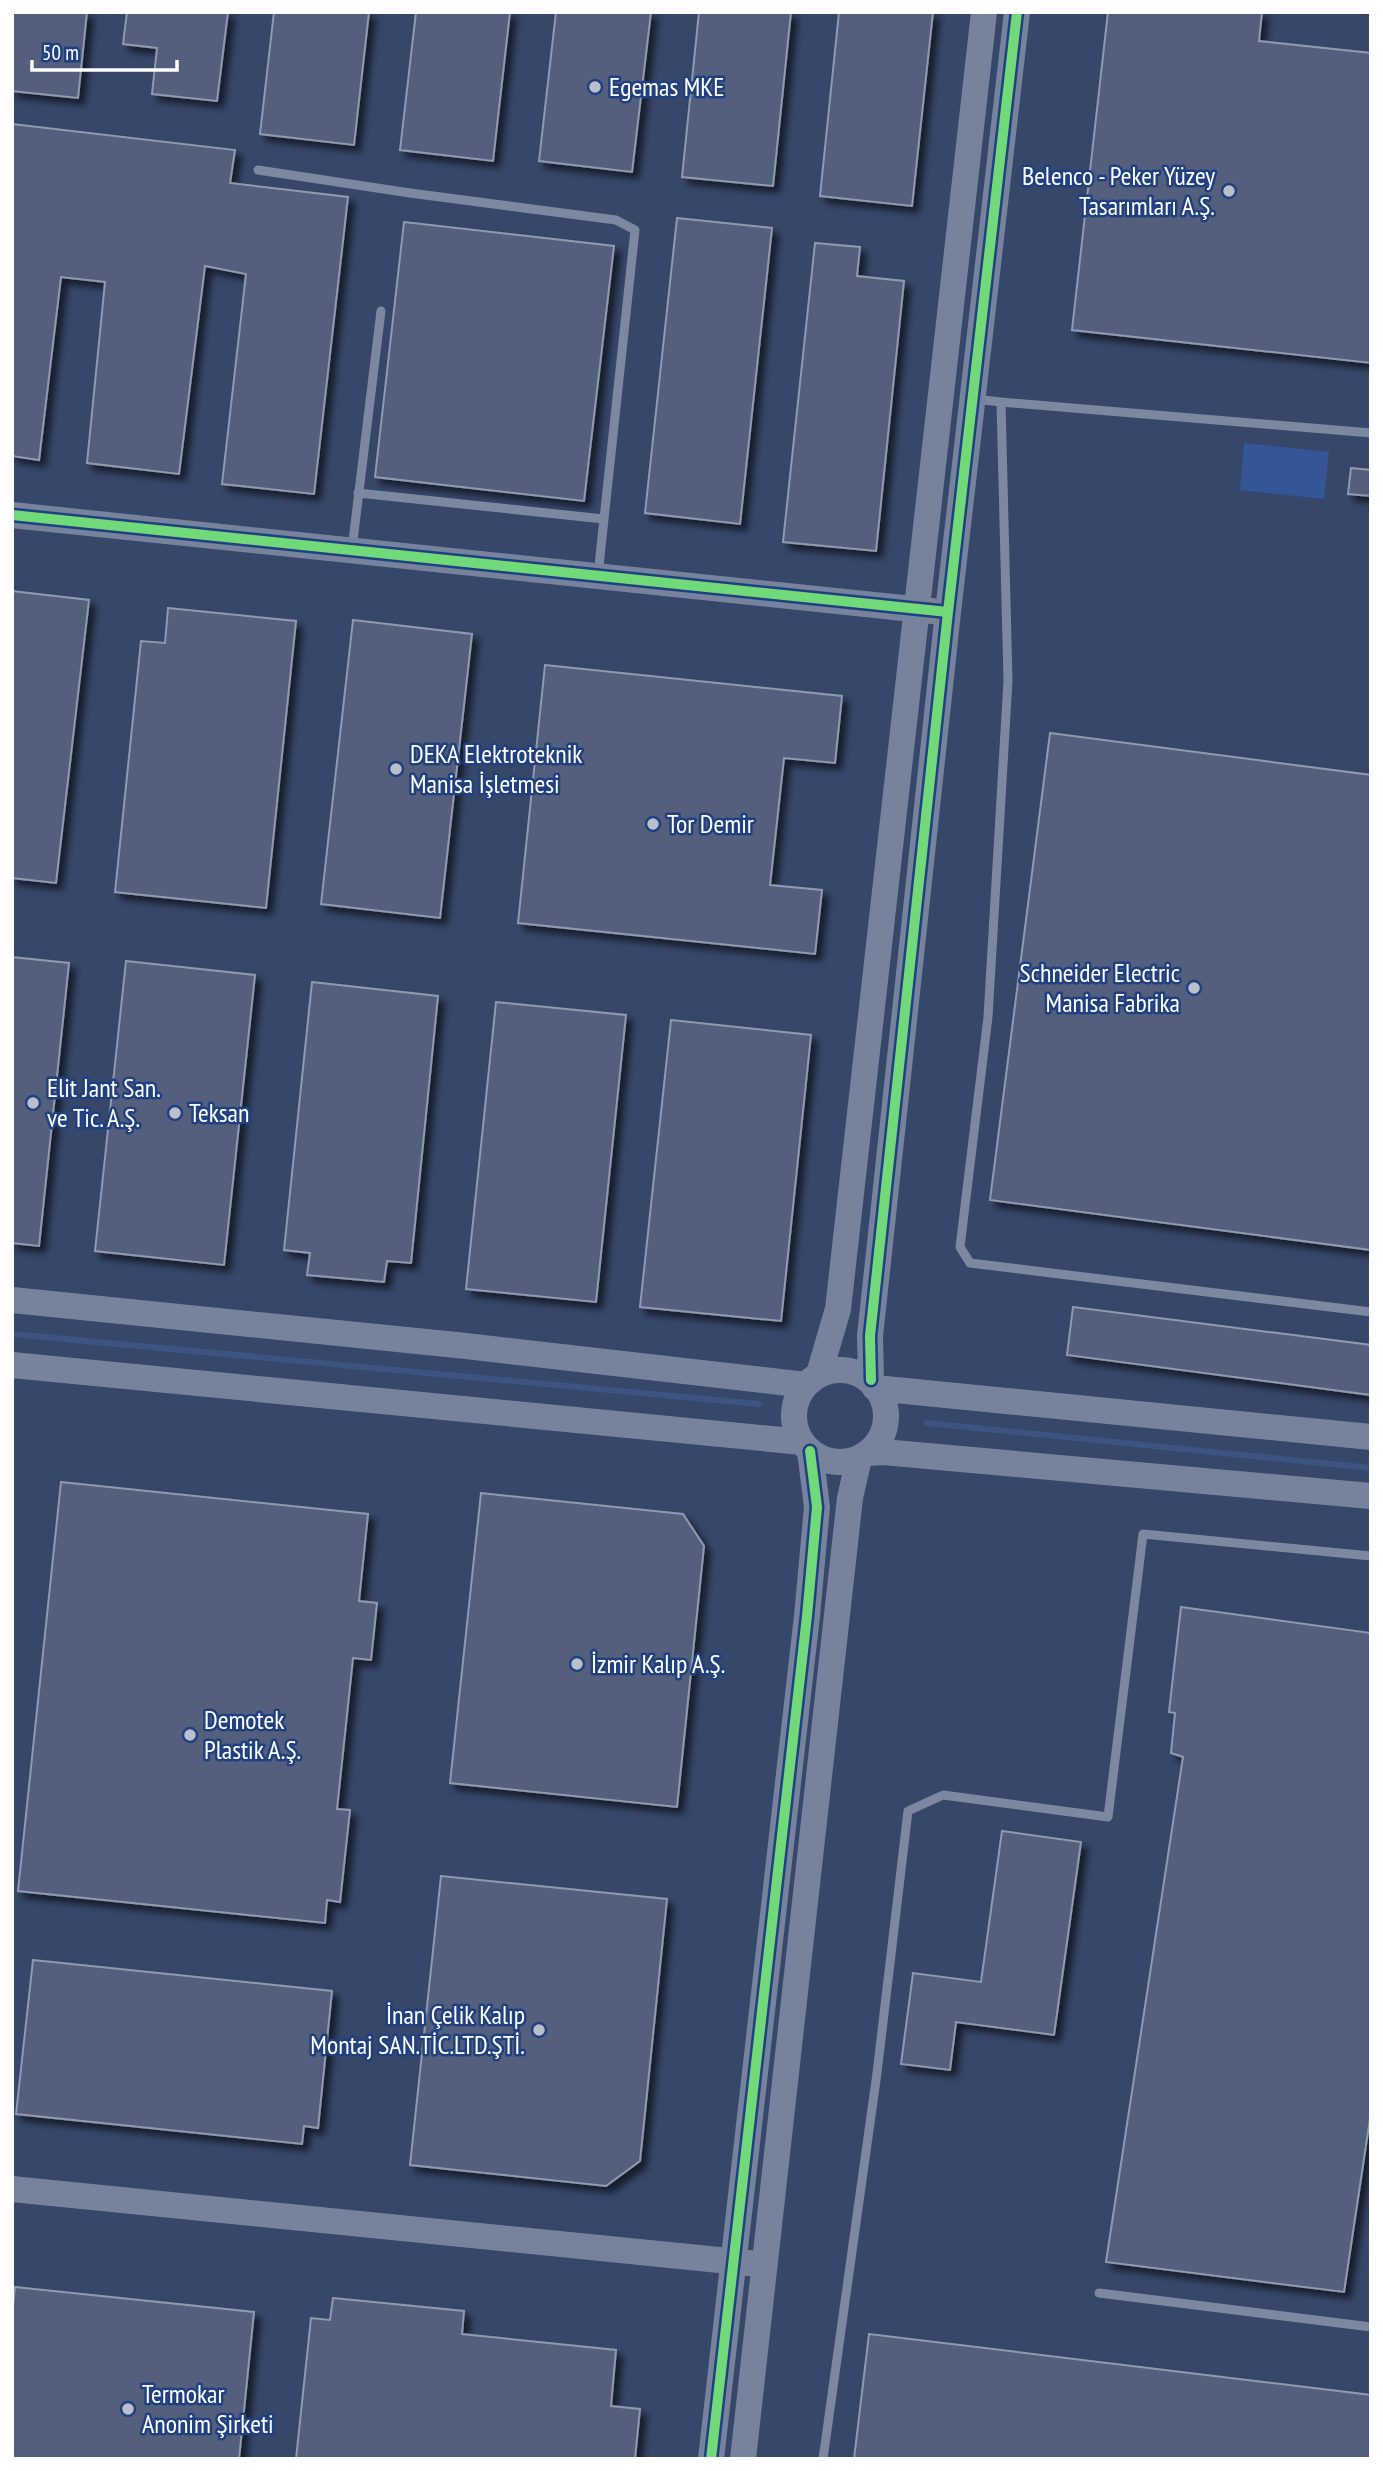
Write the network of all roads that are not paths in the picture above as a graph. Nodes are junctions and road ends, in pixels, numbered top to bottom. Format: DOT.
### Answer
graph roads {
  1 [pos="984,12"];
  2 [pos="1017,12"];
  3 [pos="258,170"];
  4 [pos="381,311"];
  5 [pos="974,399"];
  6 [pos="1001,402"];
  7 [pos="1371,433"];
  8 [pos="358,493"];
  9 [pos="12,515"];
  10 [pos="604,519"];
  11 [pos="351,551"];
  12 [pos="598,576"];
  13 [pos="916,610"];
  14 [pos="948,612"];
  15 [pos="12,1300"];
  16 [pos="1371,1312"];
  17 [pos="12,1366"];
  18 [pos="813,1379"];
  19 [pos="873,1384"];
  20 [pos="1371,1437"];
  21 [pos="806,1447"];
  22 [pos="864,1456"];
  23 [pos="1371,1496"];
  24 [pos="1371,1556"];
  25 [pos="12,2189"];
  26 [pos="733,2261"];
  27 [pos="765,2265"];
  28 [pos="1099,2293"];
  29 [pos="1371,2327"];
  30 [pos="711,2459"];
  31 [pos="743,2459"];
  32 [pos="823,2459"];
  1 -- 13 [label="street"];
  2 -- 5 [label="street"];
  3 -- 10 [label="lane"];
  4 -- 8 [label="lane"];
  5 -- 6 [label="lane"];
  5 -- 14 [label="street"];
  6 -- 7 [label="lane"];
  6 -- 16 [label="lane"];
  8 -- 10 [label="lane"];
  8 -- 11 [label="lane"];
  9 -- 11 [label="street"];
  10 -- 12 [label="lane"];
  11 -- 12 [label="street"];
  12 -- 13 [label="street"];
  13 -- 14 [label="street"];
  13 -- 18 [label="street"];
  14 -- 19 [label="street"];
  15 -- 18 [label="street"];
  17 -- 21 [label="street"];
  18 -- 19 [label="street"];
  18 -- 21 [label="street"];
  19 -- 20 [label="street"];
  19 -- 22 [label="street"];
  21 -- 22 [label="street"];
  21 -- 26 [label="street"];
  22 -- 23 [label="street"];
  22 -- 27 [label="street"];
  24 -- 32 [label="lane"];
  25 -- 26 [label="street"];
  26 -- 27 [label="street"];
  26 -- 30 [label="street"];
  27 -- 31 [label="street"];
  28 -- 29 [label="lane"];
}
